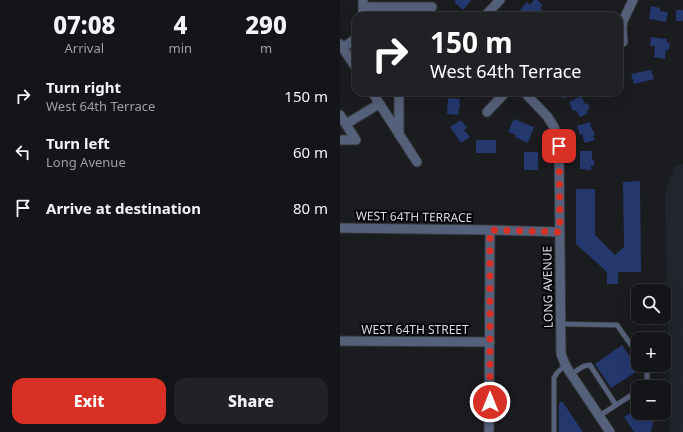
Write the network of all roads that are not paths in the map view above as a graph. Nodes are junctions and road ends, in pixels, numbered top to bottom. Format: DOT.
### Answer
graph roads {
  1 [pos="500,0"];
  2 [pos="633,0"];
  3 [pos="432,7"];
  4 [pos="363,8"];
  5 [pos="489,12"];
  6 [pos="623,21"];
  7 [pos="352,40"];
  8 [pos="341,46"];
  9 [pos="352,62"];
  10 [pos="374,96"];
  11 [pos="399,96"];
  12 [pos="502,96"];
  13 [pos="528,96"];
  14 [pos="379,104"];
  15 [pos="487,112"];
  16 [pos="340,115"];
  17 [pos="346,124"];
  18 [pos="399,135"];
  19 [pos="340,140"];
  20 [pos="417,162"];
  21 [pos="340,228"];
  22 [pos="490,230"];
  23 [pos="560,232"];
  24 [pos="561,324"];
  25 [pos="340,342"];
  26 [pos="490,342"];
  27 [pos="631,345"];
  28 [pos="565,365"];
  29 [pos="571,374"];
  30 [pos="631,395"];
  31 [pos="616,405"];
  32 [pos="599,416"];
  33 [pos="490,432"];
  34 [pos="554,432"];
  35 [pos="610,432"];
  1 -- 5 [label="street"];
  2 -- 6 [label="street"];
  3 -- 4 [label="street"];
  7 -- 8 [label="street"];
  8 -- 9 [label="street"];
  10 -- 14 [label="street"];
  11 -- 18 [label="street"];
  12 -- 15 [label="street"];
  13 -- 23 [label="street, LONG AVENUE"];
  14 -- 17 [label="street"];
  14 -- 18 [label="street"];
  16 -- 17 [label="street"];
  17 -- 19 [label="street"];
  18 -- 20 [label="street"];
  21 -- 22 [label="street, WEST 64TH TERRACE"];
  22 -- 23 [label="street, WEST 64TH TERRACE"];
  22 -- 26 [label="street"];
  23 -- 24 [label="street, LONG AVENUE"];
  24 -- 27 [label="lane"];
  24 -- 28 [label="street, LONG AVENUE"];
  25 -- 26 [label="street, WEST 64TH STREET"];
  26 -- 33 [label="street"];
  28 -- 29 [label="street, LONG AVENUE"];
  28 -- 34 [label="lane"];
  29 -- 31 [label="lane"];
  29 -- 32 [label="street, LONG AVENUE"];
  30 -- 31 [label="lane"];
  31 -- 32 [label="lane"];
  32 -- 35 [label="street, LONG AVENUE"];
}
